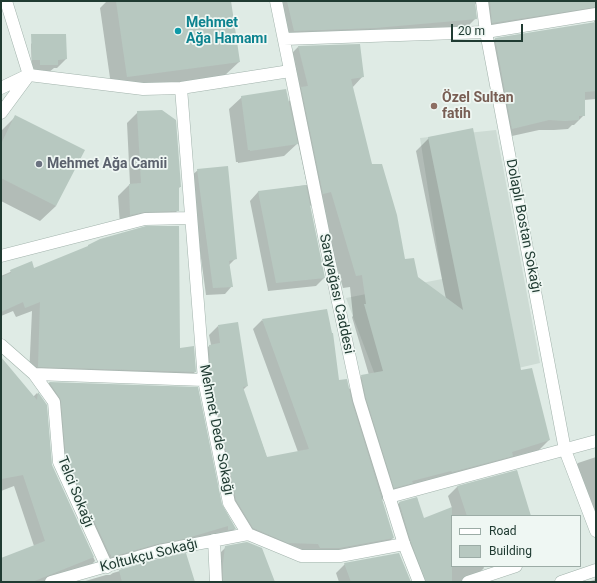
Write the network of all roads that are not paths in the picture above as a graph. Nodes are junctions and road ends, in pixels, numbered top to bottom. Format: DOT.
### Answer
graph roads {
  1 [pos="6,1"];
  2 [pos="276,1"];
  3 [pos="482,1"];
  4 [pos="596,14"];
  5 [pos="486,32"];
  6 [pos="284,39"];
  7 [pos="290,71"];
  8 [pos="29,75"];
  9 [pos="1,88"];
  10 [pos="181,88"];
  11 [pos="1,112"];
  12 [pos="191,218"];
  13 [pos="1,256"];
  14 [pos="1,345"];
  15 [pos="34,374"];
  16 [pos="204,380"];
  17 [pos="596,441"];
  18 [pos="565,450"];
  19 [pos="389,497"];
  20 [pos="596,531"];
  21 [pos="248,534"];
  22 [pos="214,540"];
  23 [pos="404,544"];
  24 [pos="107,566"];
  25 [pos="513,567"];
  26 [pos="596,570"];
  27 [pos="51,582"];
  28 [pos="216,582"];
  29 [pos="419,582"];
  30 [pos="468,582"];
  31 [pos="561,582"];
  1 -- 8 [label="street"];
  2 -- 6 [label="street, Sarayağası Caddesi"];
  3 -- 5 [label="street, Dolaplı Bostan Sokağı"];
  4 -- 5 [label="street"];
  5 -- 6 [label="street"];
  5 -- 18 [label="street, Dolaplı Bostan Sokağı"];
  6 -- 7 [label="street, Sarayağası Caddesi"];
  7 -- 10 [label="street"];
  7 -- 19 [label="street, Sarayağası Caddesi"];
  8 -- 9 [label="street"];
  8 -- 10 [label="street"];
  8 -- 11 [label="street"];
  10 -- 12 [label="street, Mehmet Dede Sokağı"];
  12 -- 13 [label="street"];
  12 -- 16 [label="street, Mehmet Dede Sokağı"];
  14 -- 15 [label="street, Telci Sokağı"];
  15 -- 16 [label="street"];
  15 -- 24 [label="street, Telci Sokağı"];
  16 -- 21 [label="street, Mehmet Dede Sokağı"];
  17 -- 18 [label="street"];
  18 -- 19 [label="street"];
  18 -- 20 [label="street, Dolaplı Bostan Sokağı"];
  19 -- 23 [label="street, Sarayağası Caddesi"];
  21 -- 22 [label="street, Koltukçu Sokağı"];
  21 -- 23 [label="street"];
  22 -- 24 [label="street, Koltukçu Sokağı"];
  22 -- 28 [label="street"];
  23 -- 29 [label="street, Sarayağası Caddesi"];
  24 -- 27 [label="street, Koltukçu Sokağı"];
  25 -- 30 [label="street"];
  26 -- 31 [label="street"];
}
